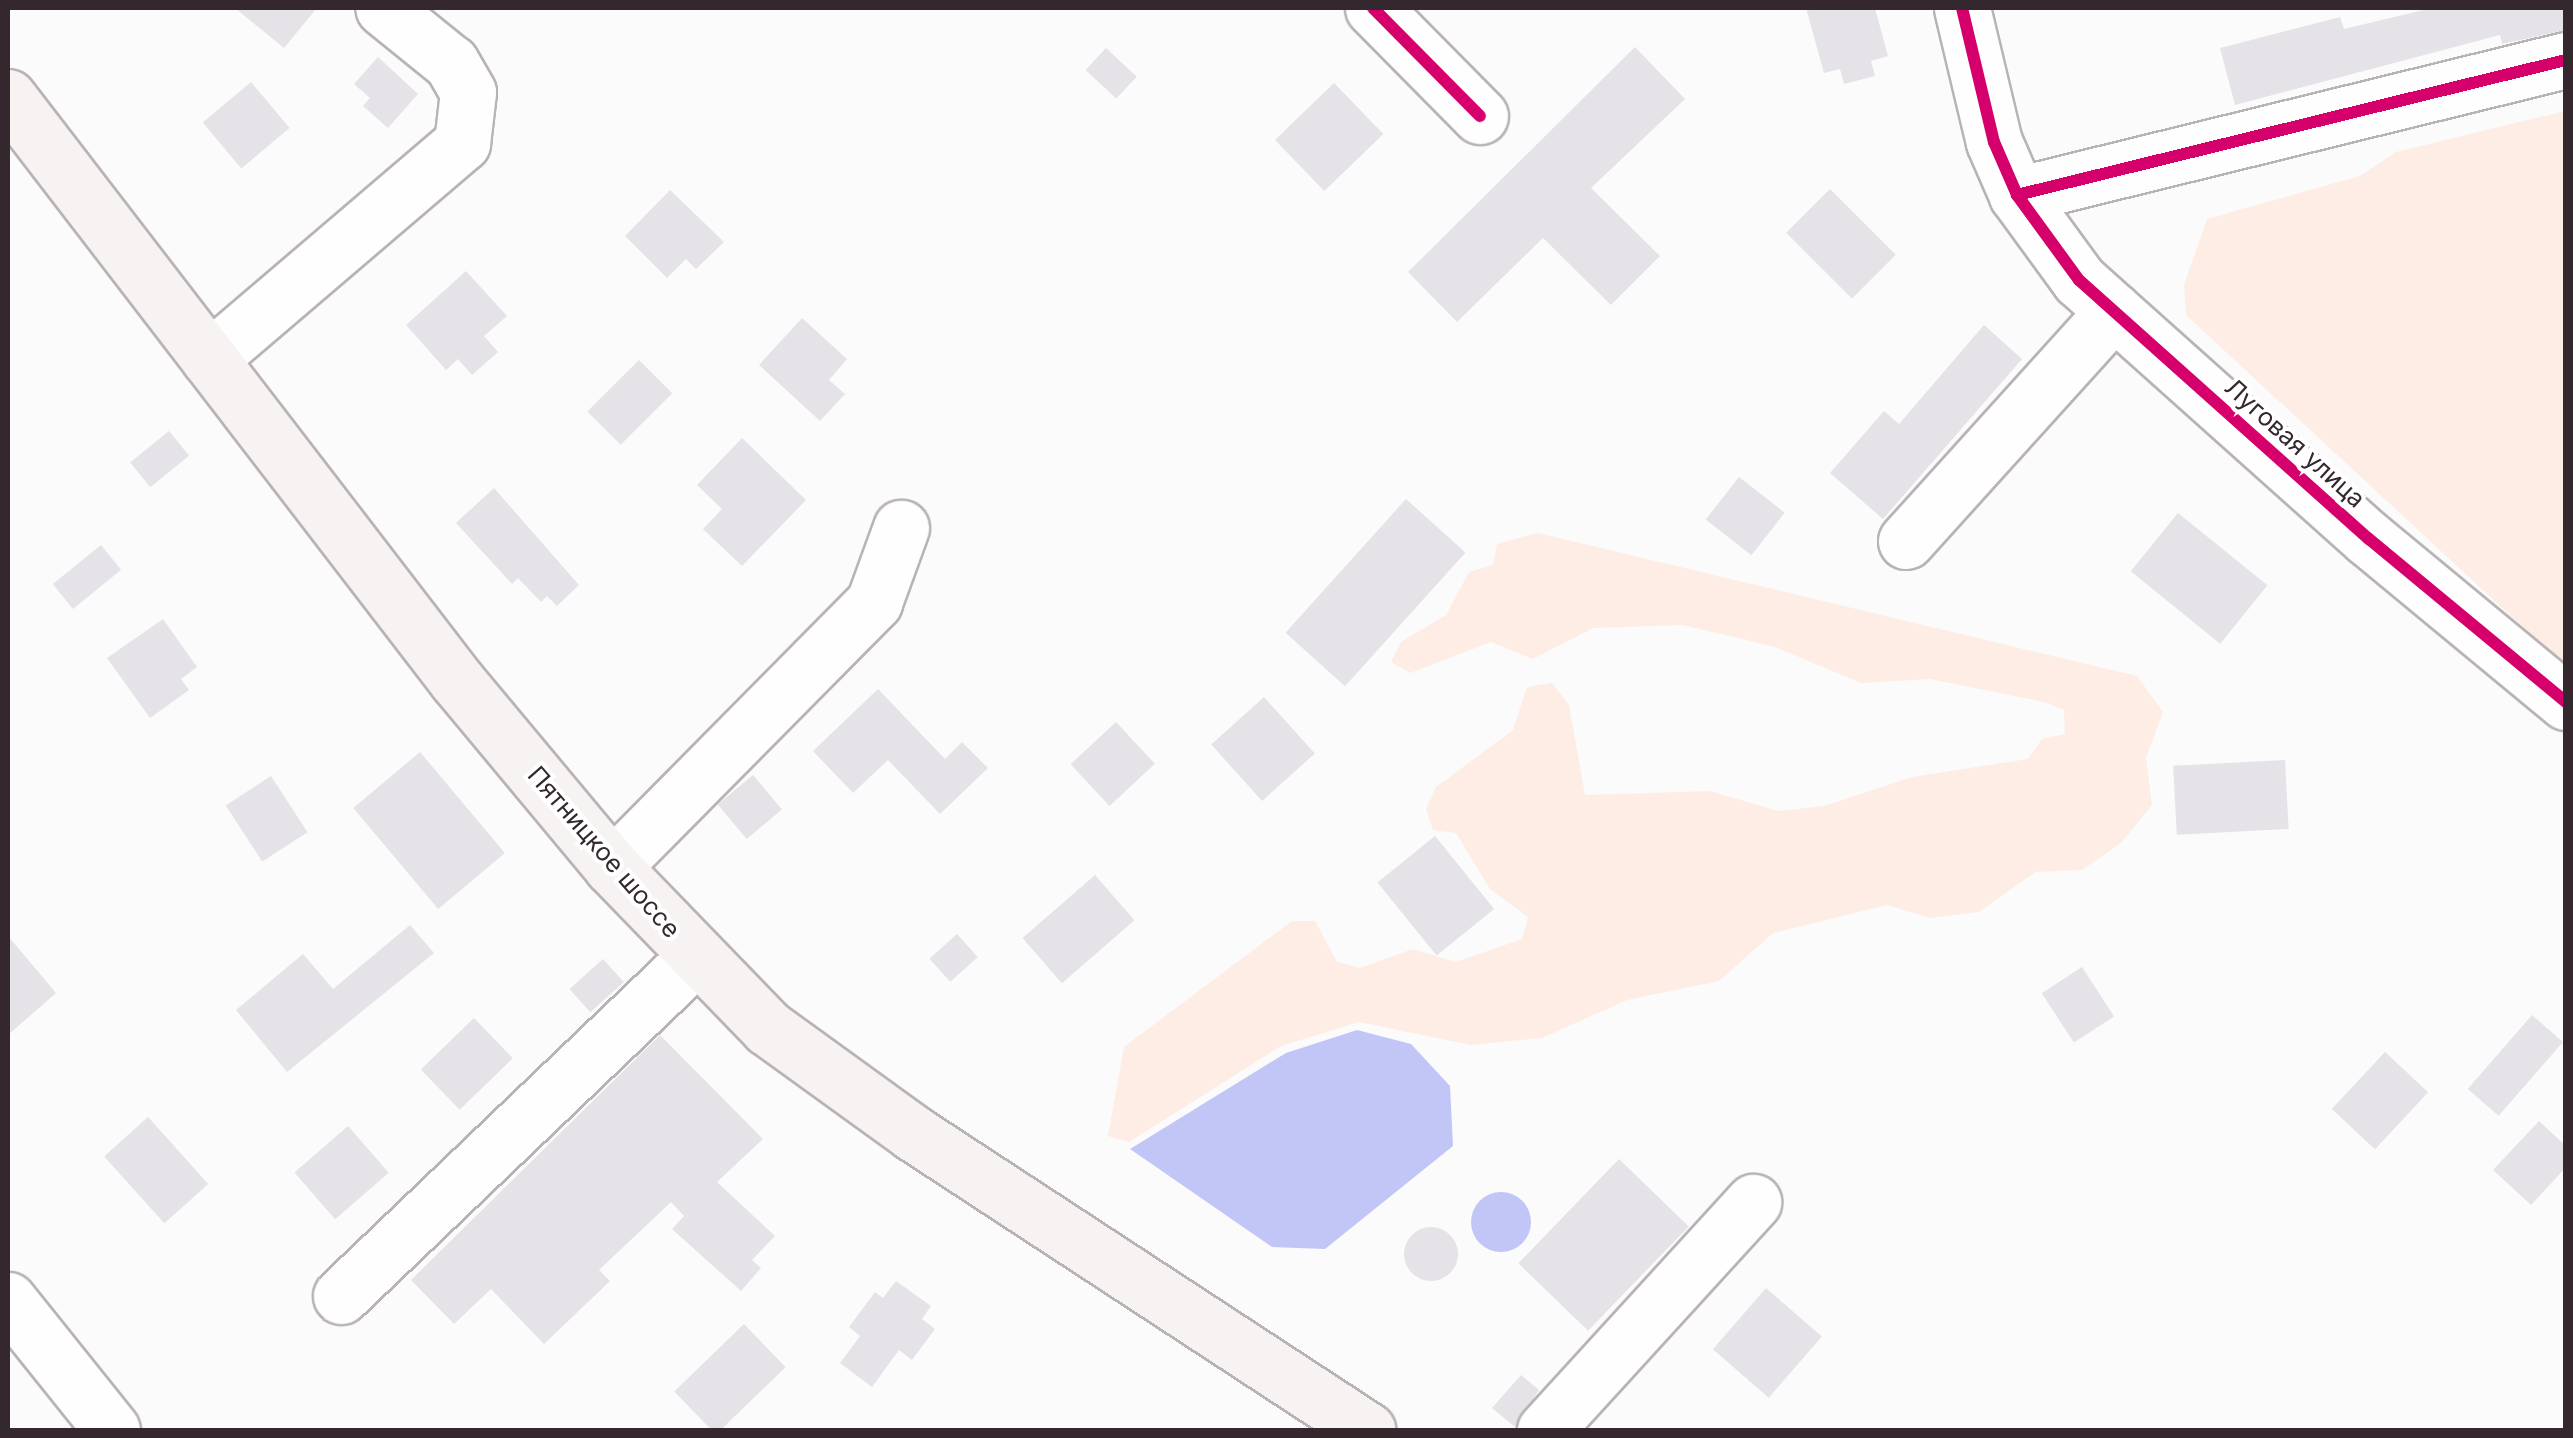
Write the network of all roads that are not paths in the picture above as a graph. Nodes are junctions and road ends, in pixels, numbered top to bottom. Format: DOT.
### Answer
graph roads {
  1 [pos="384,8"];
  2 [pos="1372,8"];
  3 [pos="1962,8"];
  4 [pos="2566,60"];
  5 [pos="8,97"];
  6 [pos="1480,116"];
  7 [pos="2018,195"];
  8 [pos="2114,311"];
  9 [pos="209,359"];
  10 [pos="901,528"];
  11 [pos="1906,541"];
  12 [pos="2566,702"];
  13 [pos="612,868"];
  14 [pos="696,956"];
  15 [pos="1752,1202"];
  16 [pos="341,1296"];
  17 [pos="8,1300"];
  18 [pos="1342,1424"];
  19 [pos="112,1430"];
  20 [pos="1545,1430"];
  1 -- 9 [label="street"];
  2 -- 6 [label="street"];
  3 -- 7 [label="street, Луговая улица"];
  4 -- 7 [label="street"];
  5 -- 9 [label="main road, Пятницкое шоссе"];
  7 -- 8 [label="street, Луговая улица"];
  8 -- 11 [label="street"];
  8 -- 12 [label="street, Луговая улица"];
  9 -- 13 [label="main road, Пятницкое шоссе"];
  10 -- 13 [label="street"];
  13 -- 14 [label="main road, Пятницкое шоссе"];
  14 -- 16 [label="street"];
  14 -- 18 [label="main road, Пятницкое шоссе"];
  15 -- 20 [label="street"];
  17 -- 19 [label="street"];
}
